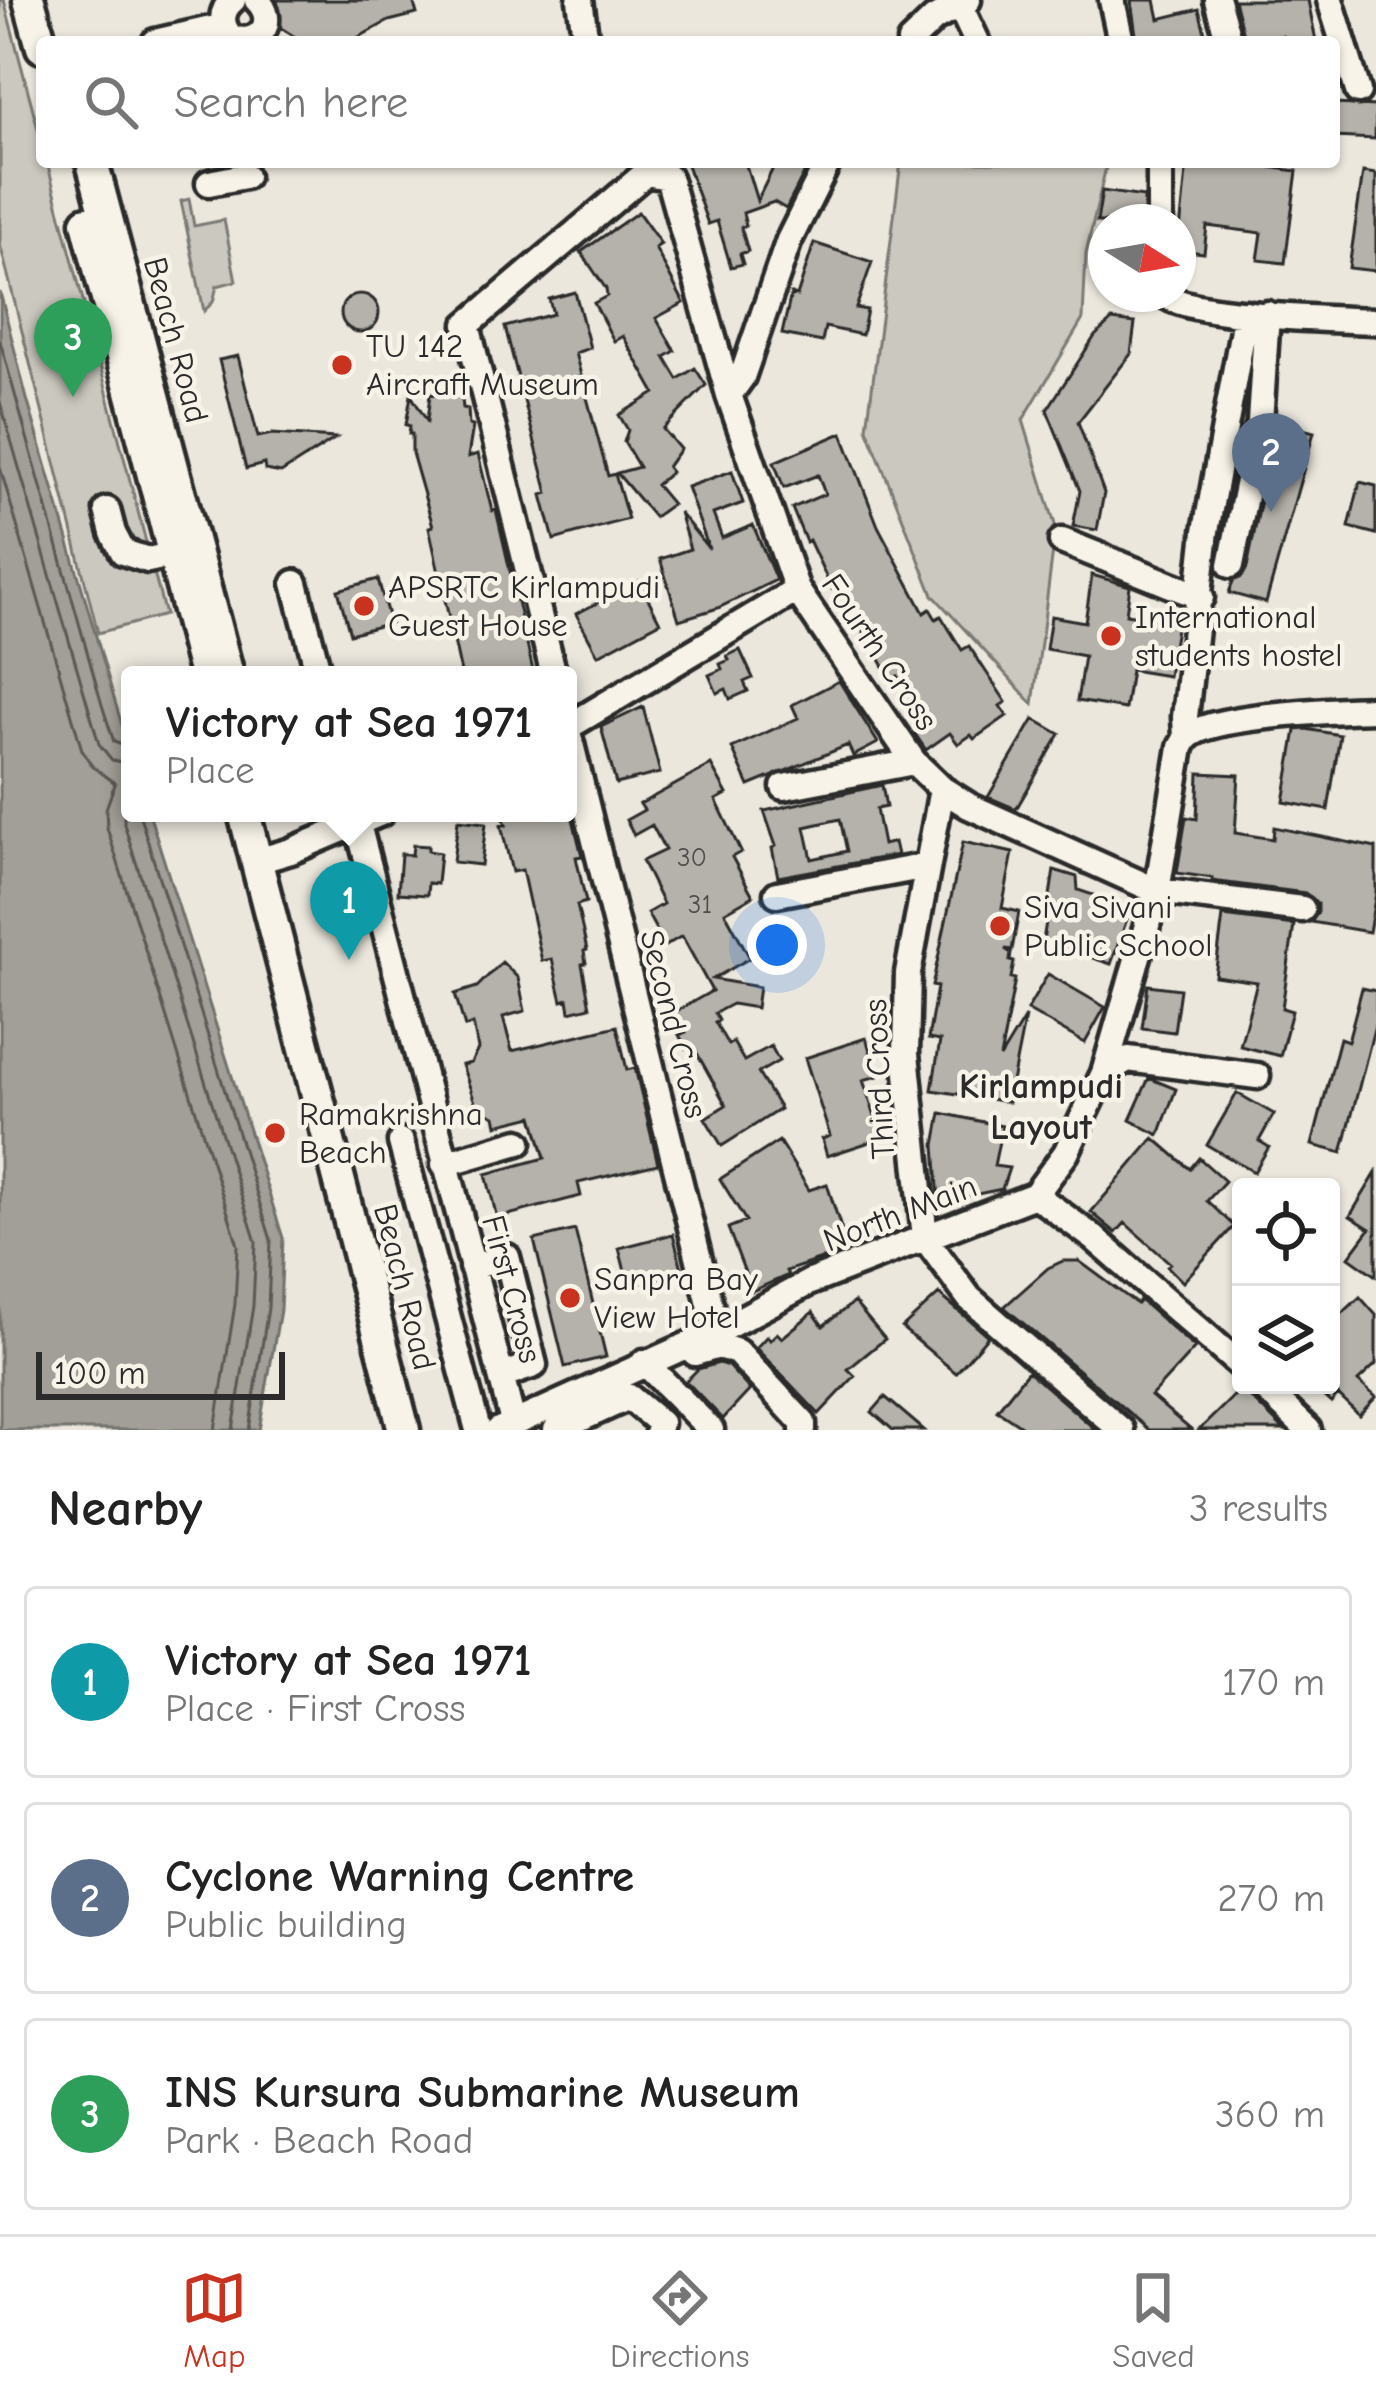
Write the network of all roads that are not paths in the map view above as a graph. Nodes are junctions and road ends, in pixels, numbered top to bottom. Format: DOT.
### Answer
graph roads {
  1 [pos="29,0"];
  2 [pos="49,0"];
  3 [pos="233,0"];
  4 [pos="257,0"];
  5 [pos="580,0"];
  6 [pos="1112,0"];
  7 [pos="1217,0"];
  8 [pos="1330,0"];
  9 [pos="964,2"];
  10 [pos="224,26"];
  11 [pos="39,36"];
  12 [pos="58,36"];
  13 [pos="181,36"];
  14 [pos="235,36"];
  15 [pos="256,36"];
  16 [pos="585,36"];
  17 [pos="918,36"];
  18 [pos="974,36"];
  19 [pos="1120,36"];
  20 [pos="1227,36"];
  21 [pos="1358,91"];
  22 [pos="73,168"];
  23 [pos="94,168"];
  24 [pos="825,168"];
  25 [pos="1160,168"];
  26 [pos="245,176"];
  27 [pos="209,183"];
  28 [pos="1160,204"];
  29 [pos="1196,305"];
  30 [pos="1256,314"];
  31 [pos="1376,321"];
  32 [pos="729,395"];
  33 [pos="106,510"];
  34 [pos="1062,541"];
  35 [pos="171,554"];
  36 [pos="1231,565"];
  37 [pos="296,583"];
  38 [pos="797,590"];
  39 [pos="1201,597"];
  40 [pos="202,666"];
  41 [pos="226,666"];
  42 [pos="317,666"];
  43 [pos="552,666"];
  44 [pos="1376,709"];
  45 [pos="577,724"];
  46 [pos="1186,738"];
  47 [pos="914,762"];
  48 [pos="577,766"];
  49 [pos="784,787"];
  50 [pos="942,789"];
  51 [pos="248,822"];
  52 [pos="264,822"];
  53 [pos="352,822"];
  54 [pos="365,822"];
  55 [pos="266,858"];
  56 [pos="927,866"];
  57 [pos="1157,891"];
  58 [pos="777,894"];
  59 [pos="1302,909"];
  60 [pos="1104,1072"];
  61 [pos="1257,1076"];
  62 [pos="401,1142"];
  63 [pos="519,1142"];
  64 [pos="444,1164"];
  65 [pos="1034,1196"];
  66 [pos="925,1238"];
  67 [pos="472,1267"];
  68 [pos="717,1332"];
  69 [pos="1232,1358"];
  70 [pos="649,1365"];
  71 [pos="501,1376"];
  72 [pos="1270,1394"];
  73 [pos="500,1428"];
  74 [pos="404,1430"];
  75 [pos="424,1430"];
  76 [pos="556,1430"];
  77 [pos="658,1430"];
  78 [pos="711,1430"];
  79 [pos="803,1430"];
  80 [pos="1120,1430"];
  81 [pos="1308,1430"];
  1 -- 11 [label="main road"];
  2 -- 12 [label="main road"];
  3 -- 10 [label="street"];
  4 -- 15 [label="street"];
  5 -- 16 [label="street"];
  6 -- 19 [label="street"];
  7 -- 20 [label="street"];
  8 -- 21 [label="street"];
  9 -- 17 [label="street"];
  9 -- 18 [label="street"];
  10 -- 13 [label="street"];
  10 -- 14 [label="street"];
  22 -- 35 [label="main road, Beach Road"];
  23 -- 41 [label="main road, Beach Road"];
  24 -- 32 [label="street"];
  25 -- 28 [label="street"];
  26 -- 27 [label="street"];
  29 -- 30 [label="street"];
  30 -- 31 [label="street"];
  30 -- 36 [label="street"];
  30 -- 39 [label="street"];
  32 -- 38 [label="street, Fourth Cross"];
  32 -- 43 [label="street, Fourth Cross"];
  33 -- 35 [label="street"];
  34 -- 39 [label="street"];
  35 -- 40 [label="main road, Beach Road"];
  37 -- 42 [label="street"];
  38 -- 45 [label="street"];
  38 -- 47 [label="street, Fourth Cross"];
  39 -- 46 [label="street"];
  44 -- 46 [label="street"];
  46 -- 57 [label="street"];
  47 -- 49 [label="street"];
  47 -- 50 [label="street, Fourth Cross"];
  48 -- 68 [label="street, Second Cross"];
  50 -- 56 [label="street, Third Cross"];
  50 -- 57 [label="street, Fourth Cross"];
  51 -- 55 [label="main road, Beach Road"];
  52 -- 55 [label="main road, Beach Road"];
  53 -- 55 [label="street"];
  54 -- 64 [label="street, First Cross"];
  55 -- 74 [label="main road, Beach Road"];
  55 -- 75 [label="main road, Beach Road"];
  56 -- 58 [label="street"];
  56 -- 66 [label="street, Third Cross"];
  57 -- 59 [label="street, Fourth Cross"];
  57 -- 60 [label="street"];
  60 -- 61 [label="street"];
  60 -- 65 [label="street"];
  62 -- 73 [label="street"];
  63 -- 64 [label="street"];
  64 -- 67 [label="street, First Cross"];
  65 -- 66 [label="street, North Main"];
  65 -- 69 [label="street"];
  66 -- 68 [label="street, North Main"];
  66 -- 80 [label="street, Third Cross"];
  67 -- 71 [label="street, First Cross"];
  67 -- 71 [label="street"];
  68 -- 70 [label="street, North Main"];
  70 -- 73 [label="street, North Main"];
  70 -- 78 [label="street"];
  70 -- 79 [label="street"];
  71 -- 73 [label="street, First Cross"];
  72 -- 81 [label="street"];
  76 -- 77 [label="street"];
}
